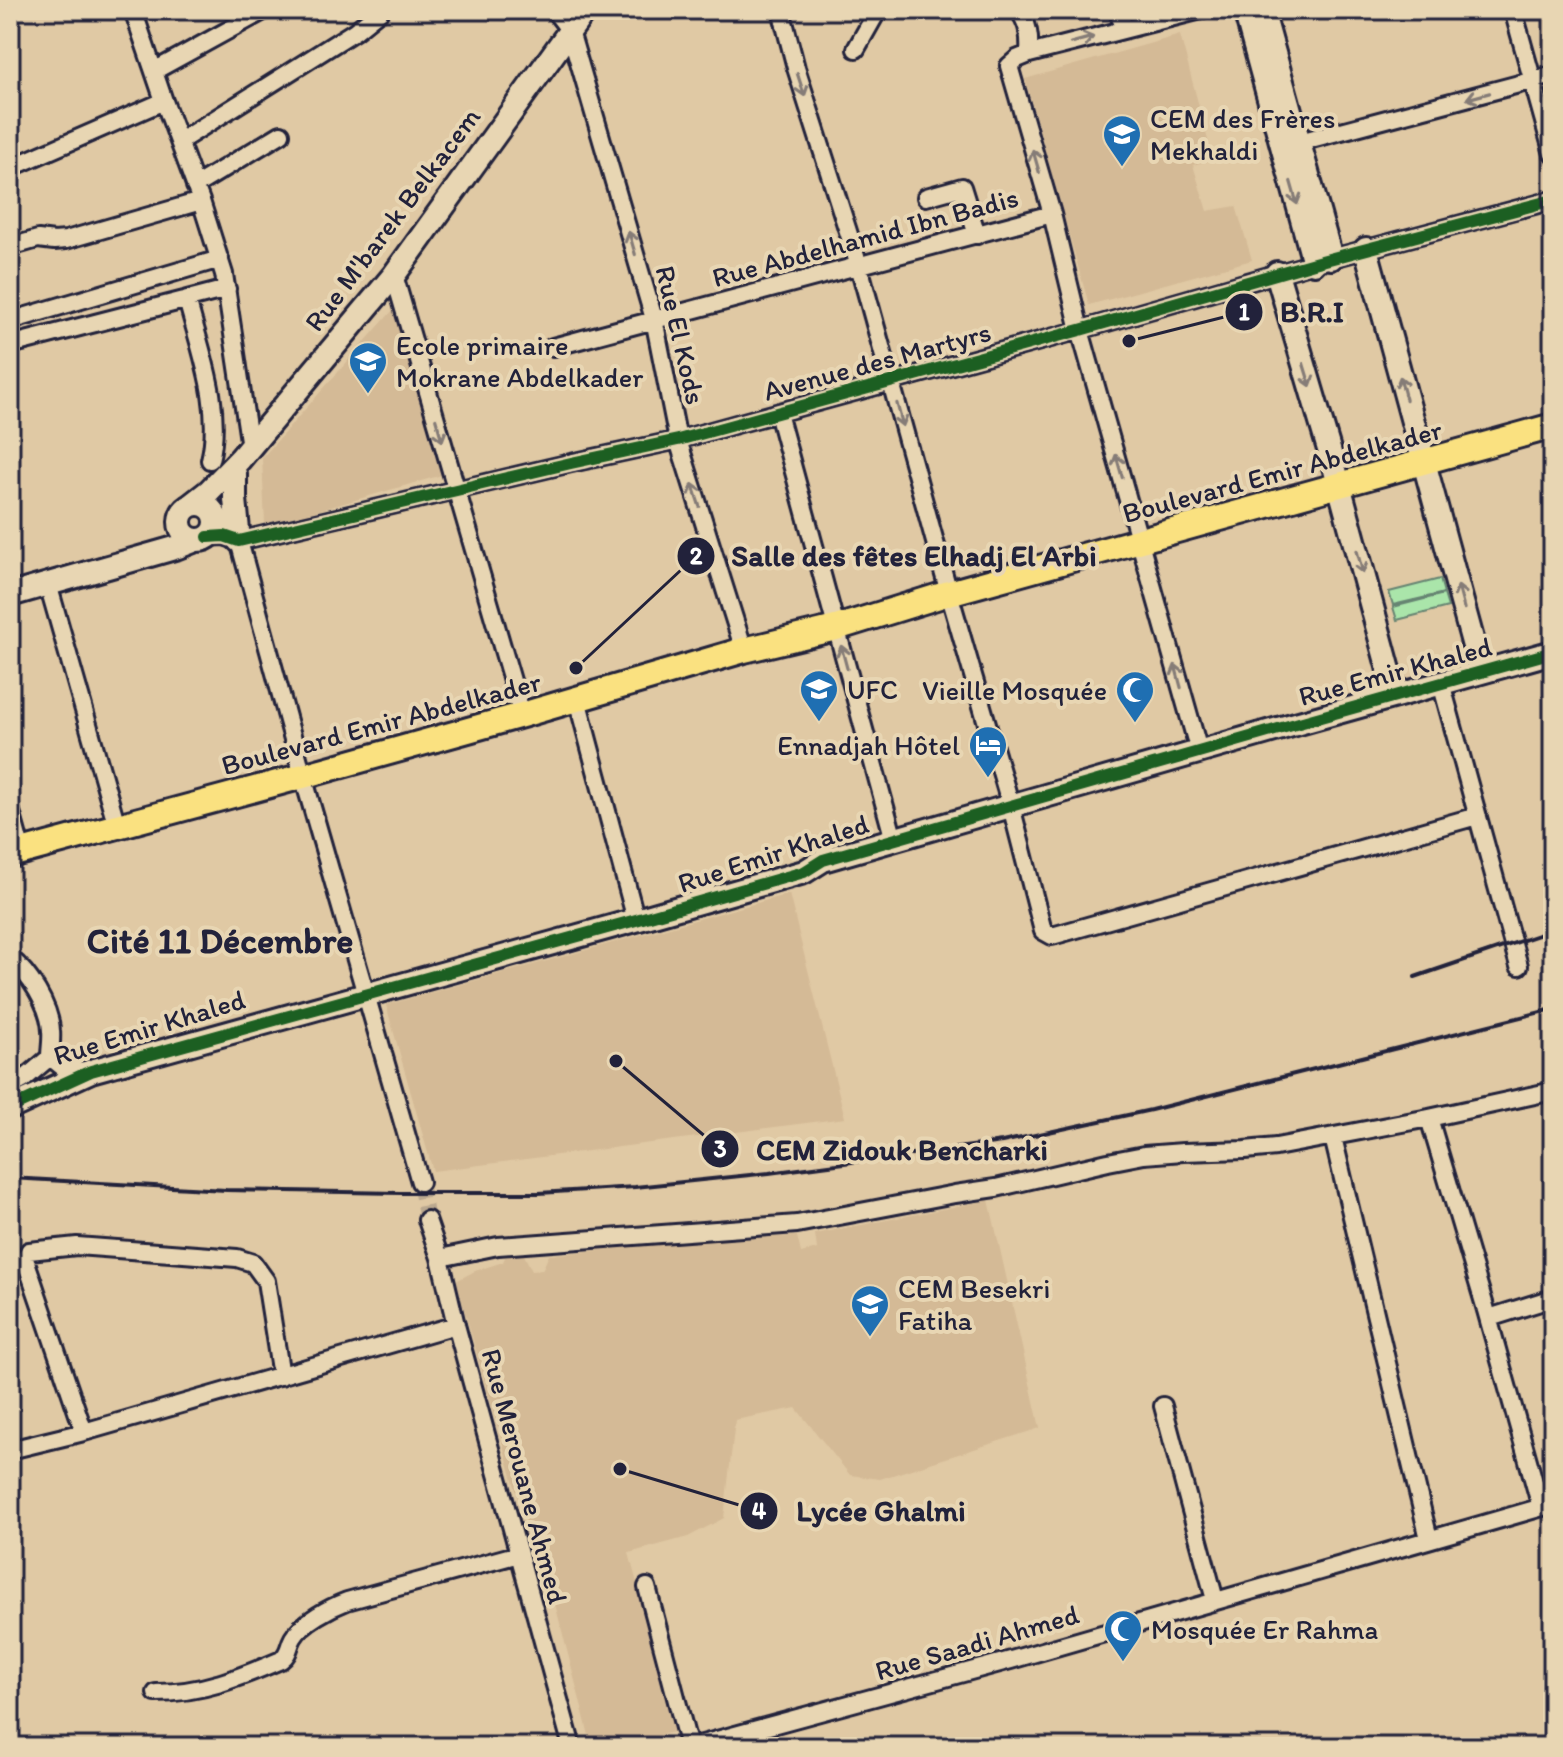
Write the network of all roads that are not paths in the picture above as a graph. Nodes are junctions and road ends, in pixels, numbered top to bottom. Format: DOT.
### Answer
graph roads {
  1 [pos="133,10"];
  2 [pos="265,10"];
  3 [pos="381,10"];
  4 [pos="554,10"];
  5 [pos="585,10"];
  6 [pos="781,10"];
  7 [pos="878,10"];
  8 [pos="1018,10"];
  9 [pos="1117,10"];
  10 [pos="1201,10"];
  11 [pos="1245,10"];
  12 [pos="1262,10"];
  13 [pos="1513,10"];
  14 [pos="570,20"];
  15 [pos="1125,29"];
  16 [pos="856,49"];
  17 [pos="1029,54"];
  18 [pos="154,71"];
  19 [pos="1553,75"];
  20 [pos="1533,82"];
  21 [pos="164,101"];
  22 [pos="281,134"];
  23 [pos="180,141"];
  24 [pos="1290,145"];
  25 [pos="1553,154"];
  26 [pos="10,168"];
  27 [pos="198,194"];
  28 [pos="926,197"];
  29 [pos="1553,200"];
  30 [pos="1052,214"];
  31 [pos="977,235"];
  32 [pos="10,247"];
  33 [pos="1366,249"];
  34 [pos="220,259"];
  35 [pos="1323,260"];
  36 [pos="859,266"];
  37 [pos="1277,273"];
  38 [pos="394,275"];
  39 [pos="227,289"];
  40 [pos="187,299"];
  41 [pos="654,319"];
  42 [pos="10,321"];
  43 [pos="1080,330"];
  44 [pos="10,345"];
  45 [pos="553,347"];
  46 [pos="891,383"];
  47 [pos="778,413"];
  48 [pos="1553,426"];
  49 [pos="678,440"];
  50 [pos="210,460"];
  51 [pos="242,460"];
  52 [pos="1424,463"];
  53 [pos="1339,487"];
  54 [pos="457,489"];
  55 [pos="199,512"];
  56 [pos="202,538"];
  57 [pos="239,541"];
  58 [pos="1141,541"];
  59 [pos="115,565"];
  60 [pos="48,584"];
  61 [pos="949,593"];
  62 [pos="10,595"];
  63 [pos="836,628"];
  64 [pos="744,650"];
  65 [pos="1553,654"];
  66 [pos="1481,672"];
  67 [pos="1441,683"];
  68 [pos="1396,696"];
  69 [pos="577,699"];
  70 [pos="522,715"];
  71 [pos="1199,751"];
  72 [pos="303,776"];
  73 [pos="1011,806"];
  74 [pos="10,808"];
  75 [pos="1477,816"];
  76 [pos="117,826"];
  77 [pos="894,840"];
  78 [pos="16,854"];
  79 [pos="636,920"];
  80 [pos="10,958"];
  81 [pos="1519,966"];
  82 [pos="367,994"];
  83 [pos="50,1057"];
  84 [pos="91,1071"];
  85 [pos="10,1087"];
  86 [pos="1553,1091"];
  87 [pos="10,1108"];
  88 [pos="1429,1118"];
  89 [pos="1333,1137"];
  90 [pos="420,1182"];
  91 [pos="427,1220"];
  92 [pos="440,1258"];
  93 [pos="1553,1298"];
  94 [pos="1489,1318"];
  95 [pos="456,1325"];
  96 [pos="281,1376"];
  97 [pos="1163,1406"];
  98 [pos="84,1432"];
  99 [pos="10,1450"];
  100 [pos="1547,1505"];
  101 [pos="1429,1539"];
  102 [pos="519,1554"];
  103 [pos="647,1587"];
  104 [pos="1215,1600"];
  105 [pos="156,1693"];
  106 [pos="572,1747"];
  107 [pos="690,1747"];
  1 -- 18 [label="street"];
  2 -- 18 [label="street"];
  3 -- 23 [label="street"];
  4 -- 14 [label="street"];
  5 -- 14 [label="street, Rue M'barek Belkacem"];
  6 -- 36 [label="street, one-way"];
  7 -- 16 [label="street"];
  8 -- 17 [label="street"];
  9 -- 15 [label="street"];
  10 -- 15 [label="street"];
  11 -- 24 [label="street"];
  12 -- 24 [label="street"];
  13 -- 20 [label="street"];
  14 -- 38 [label="street, Rue M'barek Belkacem"];
  41 -- 14 [label="street, Rue El Kods, one-way"];
  17 -- 15 [label="street, one-way"];
  30 -- 17 [label="street, one-way"];
  18 -- 21 [label="street"];
  19 -- 20 [label="street"];
  20 -- 24 [label="street, one-way"];
  20 -- 25 [label="street"];
  21 -- 23 [label="street"];
  21 -- 26 [label="street"];
  22 -- 27 [label="street"];
  23 -- 27 [label="street"];
  24 -- 35 [label="street"];
  27 -- 32 [label="street"];
  27 -- 34 [label="street"];
  28 -- 31 [label="street"];
  29 -- 33 [label="street, Avenue des Martyrs"];
  30 -- 31 [label="street, Rue Abdelhamid Ibn Badis"];
  30 -- 43 [label="street"];
  31 -- 36 [label="street, Rue Abdelhamid Ibn Badis"];
  33 -- 35 [label="street, Avenue des Martyrs"];
  52 -- 33 [label="street, one-way"];
  34 -- 39 [label="street"];
  34 -- 42 [label="street"];
  35 -- 37 [label="street, Avenue des Martyrs"];
  36 -- 41 [label="street, Rue Abdelhamid Ibn Badis"];
  36 -- 46 [label="street"];
  37 -- 43 [label="street, Avenue des Martyrs"];
  37 -- 53 [label="street, one-way"];
  38 -- 51 [label="street, Rue M'barek Belkacem"];
  38 -- 54 [label="street, one-way"];
  39 -- 40 [label="street"];
  39 -- 51 [label="street"];
  40 -- 44 [label="street"];
  40 -- 50 [label="street"];
  41 -- 45 [label="street, Rue Abdelhamid Ibn Badis"];
  41 -- 49 [label="street, Rue El Kods"];
  43 -- 46 [label="street, Avenue des Martyrs"];
  58 -- 43 [label="street, one-way"];
  46 -- 47 [label="street, Avenue des Martyrs"];
  46 -- 61 [label="street, one-way"];
  47 -- 49 [label="street, Avenue des Martyrs"];
  47 -- 63 [label="street"];
  48 -- 52 [label="main road, Boulevard Emir Abdelkader"];
  49 -- 54 [label="street, Avenue des Martyrs"];
  64 -- 49 [label="street, Rue El Kods, one-way"];
  51 -- 55 [label="street, Rue M'barek Belkacem"];
  51 -- 57 [label="street"];
  52 -- 53 [label="main road, Boulevard Emir Abdelkader"];
  66 -- 52 [label="street, one-way"];
  53 -- 58 [label="main road, Boulevard Emir Abdelkader"];
  53 -- 68 [label="street, one-way"];
  54 -- 57 [label="street, Avenue des Martyrs"];
  54 -- 70 [label="street"];
  55 -- 56 [label="street"];
  55 -- 56 [label="street"];
  55 -- 57 [label="street"];
  55 -- 59 [label="street"];
  56 -- 57 [label="street, Avenue des Martyrs"];
  56 -- 59 [label="street"];
  57 -- 72 [label="street"];
  58 -- 61 [label="main road, Boulevard Emir Abdelkader"];
  71 -- 58 [label="street, one-way"];
  59 -- 60 [label="street"];
  60 -- 62 [label="street"];
  60 -- 76 [label="street"];
  61 -- 63 [label="main road, Boulevard Emir Abdelkader"];
  61 -- 73 [label="street"];
  63 -- 64 [label="main road, Boulevard Emir Abdelkader"];
  77 -- 63 [label="street, one-way"];
  64 -- 69 [label="main road, Boulevard Emir Abdelkader"];
  65 -- 66 [label="street, Rue Emir Khaled"];
  66 -- 67 [label="street, Rue Emir Khaled"];
  67 -- 68 [label="street, Rue Emir Khaled"];
  67 -- 75 [label="street"];
  68 -- 71 [label="street, Rue Emir Khaled"];
  69 -- 70 [label="main road, Boulevard Emir Abdelkader"];
  69 -- 79 [label="street"];
  70 -- 72 [label="main road, Boulevard Emir Abdelkader"];
  71 -- 73 [label="street, Rue Emir Khaled"];
  72 -- 76 [label="main road, Boulevard Emir Abdelkader"];
  72 -- 82 [label="street"];
  73 -- 75 [label="street"];
  73 -- 77 [label="street, Rue Emir Khaled"];
  74 -- 78 [label="street"];
  75 -- 81 [label="street"];
  76 -- 78 [label="main road, Boulevard Emir Abdelkader"];
  77 -- 79 [label="street, Rue Emir Khaled"];
  79 -- 82 [label="street, Rue Emir Khaled"];
  80 -- 83 [label="street"];
  82 -- 84 [label="street, Rue Emir Khaled"];
  82 -- 90 [label="street"];
  83 -- 84 [label="street"];
  83 -- 85 [label="street"];
  84 -- 87 [label="street, Rue Emir Khaled"];
  86 -- 88 [label="street"];
  88 -- 89 [label="street"];
  88 -- 94 [label="street"];
  89 -- 92 [label="street"];
  89 -- 101 [label="street"];
  91 -- 92 [label="street, Rue Merouane Ahmed"];
  92 -- 95 [label="street, Rue Merouane Ahmed"];
  93 -- 94 [label="street"];
  94 -- 100 [label="street"];
  95 -- 96 [label="street"];
  95 -- 102 [label="street, Rue Merouane Ahmed"];
  96 -- 98 [label="street"];
  96 -- 98 [label="street"];
  97 -- 104 [label="street"];
  98 -- 99 [label="street"];
  100 -- 101 [label="street, Rue Saadi Ahmed"];
  101 -- 104 [label="street, Rue Saadi Ahmed"];
  102 -- 105 [label="street"];
  102 -- 106 [label="street, Rue Merouane Ahmed"];
  103 -- 107 [label="street"];
  104 -- 107 [label="street, Rue Saadi Ahmed"];
}
